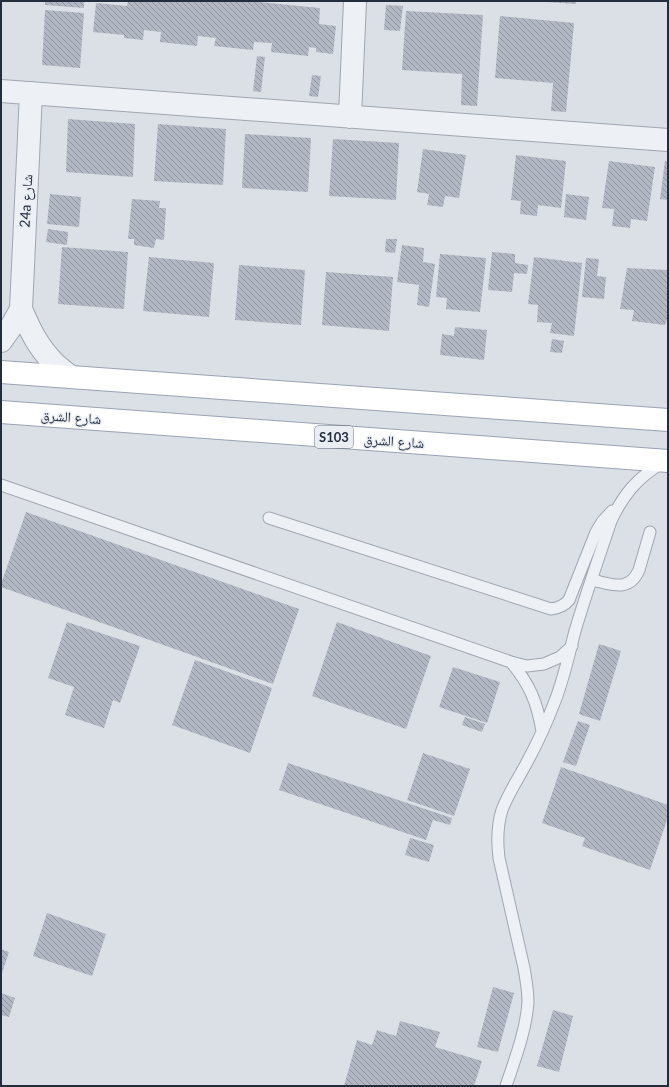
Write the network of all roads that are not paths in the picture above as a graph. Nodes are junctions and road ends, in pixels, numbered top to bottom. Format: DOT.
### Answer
graph roads {
  1 [pos="356,1"];
  2 [pos="1,91"];
  3 [pos="31,93"];
  4 [pos="350,117"];
  5 [pos="668,140"];
  6 [pos="22,309"];
  7 [pos="1,341"];
  8 [pos="1,372"];
  9 [pos="71,377"];
  10 [pos="1,412"];
  11 [pos="668,420"];
  12 [pos="667,461"];
  13 [pos="1,485"];
  14 [pos="618,506"];
  15 [pos="269,518"];
  16 [pos="650,532"];
  17 [pos="592,580"];
  18 [pos="572,645"];
  19 [pos="511,662"];
  20 [pos="542,733"];
  21 [pos="506,1086"];
  1 -- 4 [label="street"];
  2 -- 3 [label="street"];
  3 -- 4 [label="street"];
  3 -- 6 [label="street, 24a شارع"];
  4 -- 5 [label="street"];
  6 -- 7 [label="street, 24a شارع"];
  6 -- 9 [label="street, 24a شارع"];
  8 -- 9 [label="main road"];
  9 -- 11 [label="main road"];
  10 -- 12 [label="main road, شارع الشرق / S103"];
  12 -- 14 [label="lane"];
  13 -- 19 [label="lane"];
  14 -- 15 [label="lane"];
  14 -- 17 [label="lane"];
  16 -- 17 [label="lane"];
  17 -- 18 [label="lane"];
  18 -- 19 [label="lane"];
  18 -- 20 [label="lane"];
  19 -- 20 [label="lane"];
  20 -- 21 [label="lane"];
}
